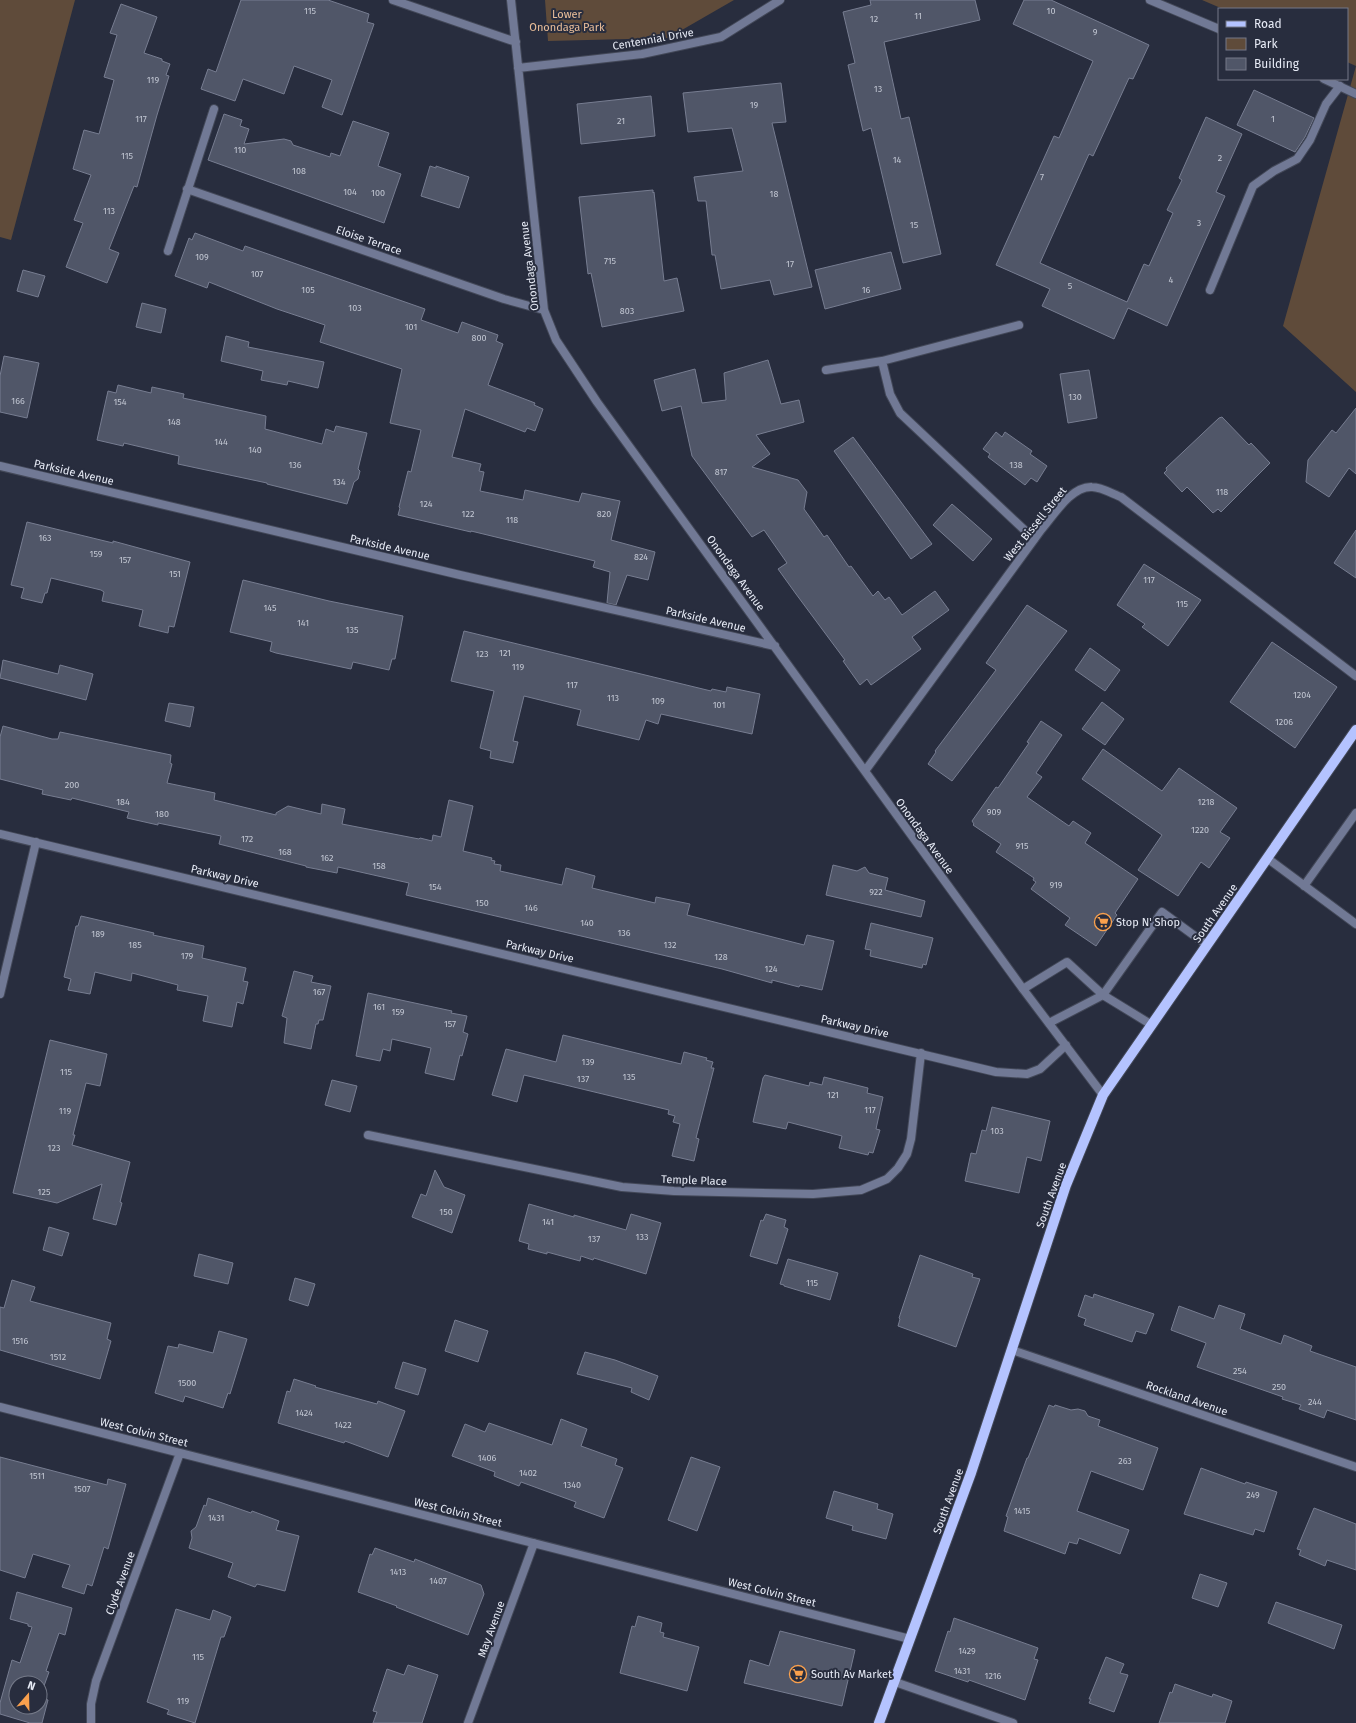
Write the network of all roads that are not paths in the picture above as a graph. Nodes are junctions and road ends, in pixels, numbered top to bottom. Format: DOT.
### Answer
graph roads {
  1 [pos="393,0"];
  2 [pos="511,0"];
  3 [pos="780,0"];
  4 [pos="1150,0"];
  5 [pos="1218,29"];
  6 [pos="516,42"];
  7 [pos="518,68"];
  8 [pos="1326,80"];
  9 [pos="1340,86"];
  10 [pos="1356,94"];
  11 [pos="214,109"];
  12 [pos="188,189"];
  13 [pos="168,251"];
  14 [pos="1210,290"];
  15 [pos="544,310"];
  16 [pos="1019,325"];
  17 [pos="882,361"];
  18 [pos="826,370"];
  19 [pos="0,466"];
  20 [pos="1034,540"];
  21 [pos="775,646"];
  22 [pos="1356,676"];
  23 [pos="1356,730"];
  24 [pos="865,771"];
  25 [pos="1356,813"];
  26 [pos="0,834"];
  27 [pos="36,842"];
  28 [pos="1267,858"];
  29 [pos="1304,886"];
  30 [pos="1356,924"];
  31 [pos="1207,945"];
  32 [pos="1023,989"];
  33 [pos="0,994"];
  34 [pos="1103,995"];
  35 [pos="1050,1023"];
  36 [pos="1152,1025"];
  37 [pos="1066,1045"];
  38 [pos="921,1053"];
  39 [pos="1103,1095"];
  40 [pos="368,1135"];
  41 [pos="1012,1350"];
  42 [pos="0,1407"];
  43 [pos="180,1453"];
  44 [pos="1356,1468"];
  45 [pos="534,1543"];
  46 [pos="910,1638"];
  47 [pos="895,1682"];
  48 [pos="91,1723"];
  49 [pos="468,1723"];
  50 [pos="879,1723"];
  51 [pos="1013,1723"];
  1 -- 6 [label="street"];
  2 -- 6 [label="street, Onondaga Avenue"];
  3 -- 7 [label="street, Centennial Drive"];
  4 -- 5 [label="street"];
  6 -- 7 [label="street, Onondaga Avenue"];
  7 -- 15 [label="street, Onondaga Avenue"];
  8 -- 9 [label="street"];
  9 -- 10 [label="street"];
  9 -- 14 [label="street"];
  11 -- 12 [label="street"];
  12 -- 13 [label="street"];
  12 -- 15 [label="street, Eloise Terrace"];
  15 -- 21 [label="street, Onondaga Avenue"];
  16 -- 17 [label="street"];
  17 -- 18 [label="street"];
  17 -- 20 [label="street"];
  19 -- 21 [label="street, Parkside Avenue"];
  20 -- 22 [label="street, West Bissell Street"];
  20 -- 24 [label="street, West Bissell Street"];
  21 -- 24 [label="street, Onondaga Avenue"];
  23 -- 28 [label="main road, South Avenue"];
  24 -- 32 [label="street, Onondaga Avenue"];
  25 -- 29 [label="street"];
  26 -- 27 [label="street, Parkway Drive"];
  27 -- 33 [label="street"];
  27 -- 38 [label="street, Parkway Drive"];
  28 -- 29 [label="street"];
  28 -- 31 [label="main road, South Avenue"];
  29 -- 30 [label="street"];
  31 -- 34 [label="street"];
  31 -- 36 [label="main road, South Avenue"];
  32 -- 34 [label="street"];
  32 -- 35 [label="street, Onondaga Avenue"];
  34 -- 35 [label="street"];
  34 -- 36 [label="street"];
  35 -- 37 [label="street, Onondaga Avenue"];
  36 -- 39 [label="main road, South Avenue"];
  37 -- 38 [label="street, Parkway Drive"];
  37 -- 39 [label="street, Onondaga Avenue"];
  38 -- 40 [label="street, Temple Place"];
  39 -- 41 [label="main road, South Avenue"];
  41 -- 44 [label="street, Rockland Avenue"];
  41 -- 46 [label="main road, South Avenue"];
  42 -- 43 [label="street, West Colvin Street"];
  43 -- 45 [label="street, West Colvin Street"];
  43 -- 48 [label="street, Clyde Avenue"];
  45 -- 46 [label="street, West Colvin Street"];
  45 -- 49 [label="street, May Avenue"];
  46 -- 47 [label="main road, South Avenue"];
  47 -- 50 [label="main road, South Avenue"];
  47 -- 51 [label="street"];
}
